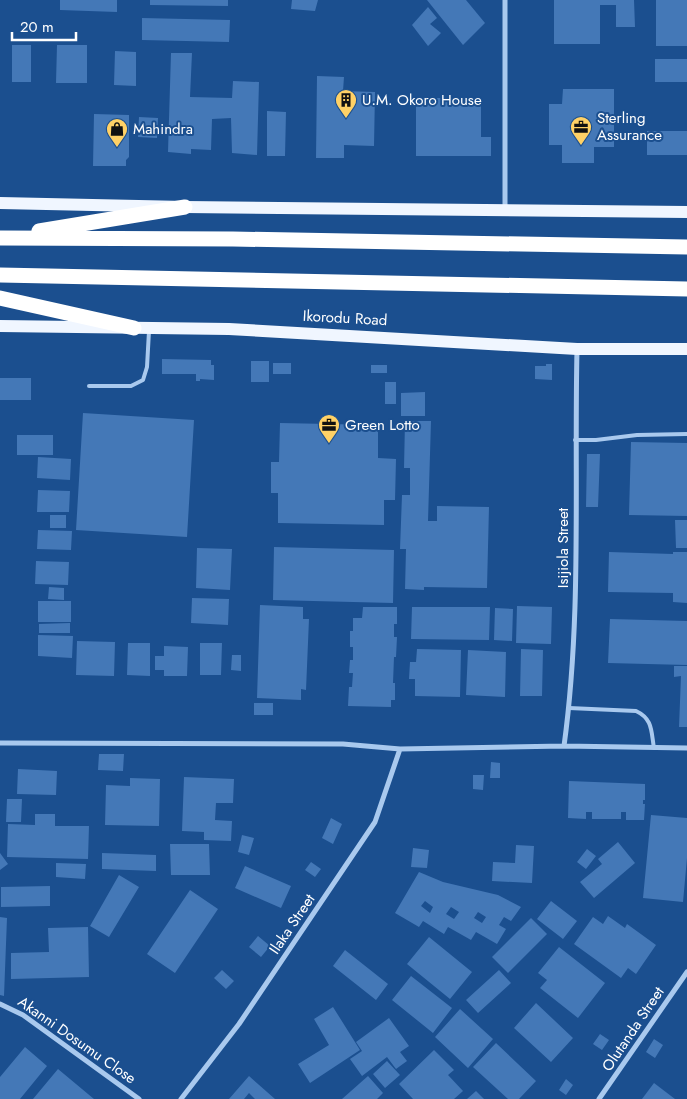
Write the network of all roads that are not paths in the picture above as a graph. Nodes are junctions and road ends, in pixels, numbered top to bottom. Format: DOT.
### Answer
graph roads {
  1 [pos="505,0"];
  2 [pos="0,203"];
  3 [pos="185,207"];
  4 [pos="506,210"];
  5 [pos="687,212"];
  6 [pos="0,237"];
  7 [pos="687,247"];
  8 [pos="0,275"];
  9 [pos="687,289"];
  10 [pos="0,298"];
  11 [pos="0,326"];
  12 [pos="142,328"];
  13 [pos="577,349"];
  14 [pos="687,349"];
  15 [pos="89,386"];
  16 [pos="687,434"];
  17 [pos="575,440"];
  18 [pos="569,708"];
  19 [pos="0,743"];
  20 [pos="564,746"];
  21 [pos="654,748"];
  22 [pos="687,748"];
  23 [pos="400,749"];
  24 [pos="687,972"];
  25 [pos="0,1004"];
  26 [pos="139,1099"];
  27 [pos="181,1099"];
  28 [pos="599,1099"];
  1 -- 4 [label="street"];
  2 -- 3 [label="main road"];
  3 -- 4 [label="main road"];
  3 -- 6 [label="highway"];
  4 -- 5 [label="main road"];
  6 -- 7 [label="highway"];
  8 -- 9 [label="highway"];
  10 -- 12 [label="highway"];
  11 -- 12 [label="main road, Ikorodu Road"];
  12 -- 13 [label="main road, Ikorodu Road"];
  12 -- 15 [label="lane"];
  13 -- 14 [label="main road, Ikorodu Road"];
  13 -- 17 [label="street, Isijiola Street"];
  16 -- 17 [label="lane"];
  17 -- 18 [label="street, Isijiola Street"];
  18 -- 20 [label="street, Isijiola Street"];
  18 -- 21 [label="lane"];
  19 -- 23 [label="street"];
  20 -- 21 [label="street"];
  20 -- 23 [label="street"];
  21 -- 22 [label="street"];
  23 -- 27 [label="street, Ilaka Street"];
  24 -- 28 [label="street, Olutanda Street"];
  25 -- 26 [label="street, Akanni Dosumu Close"];
}
